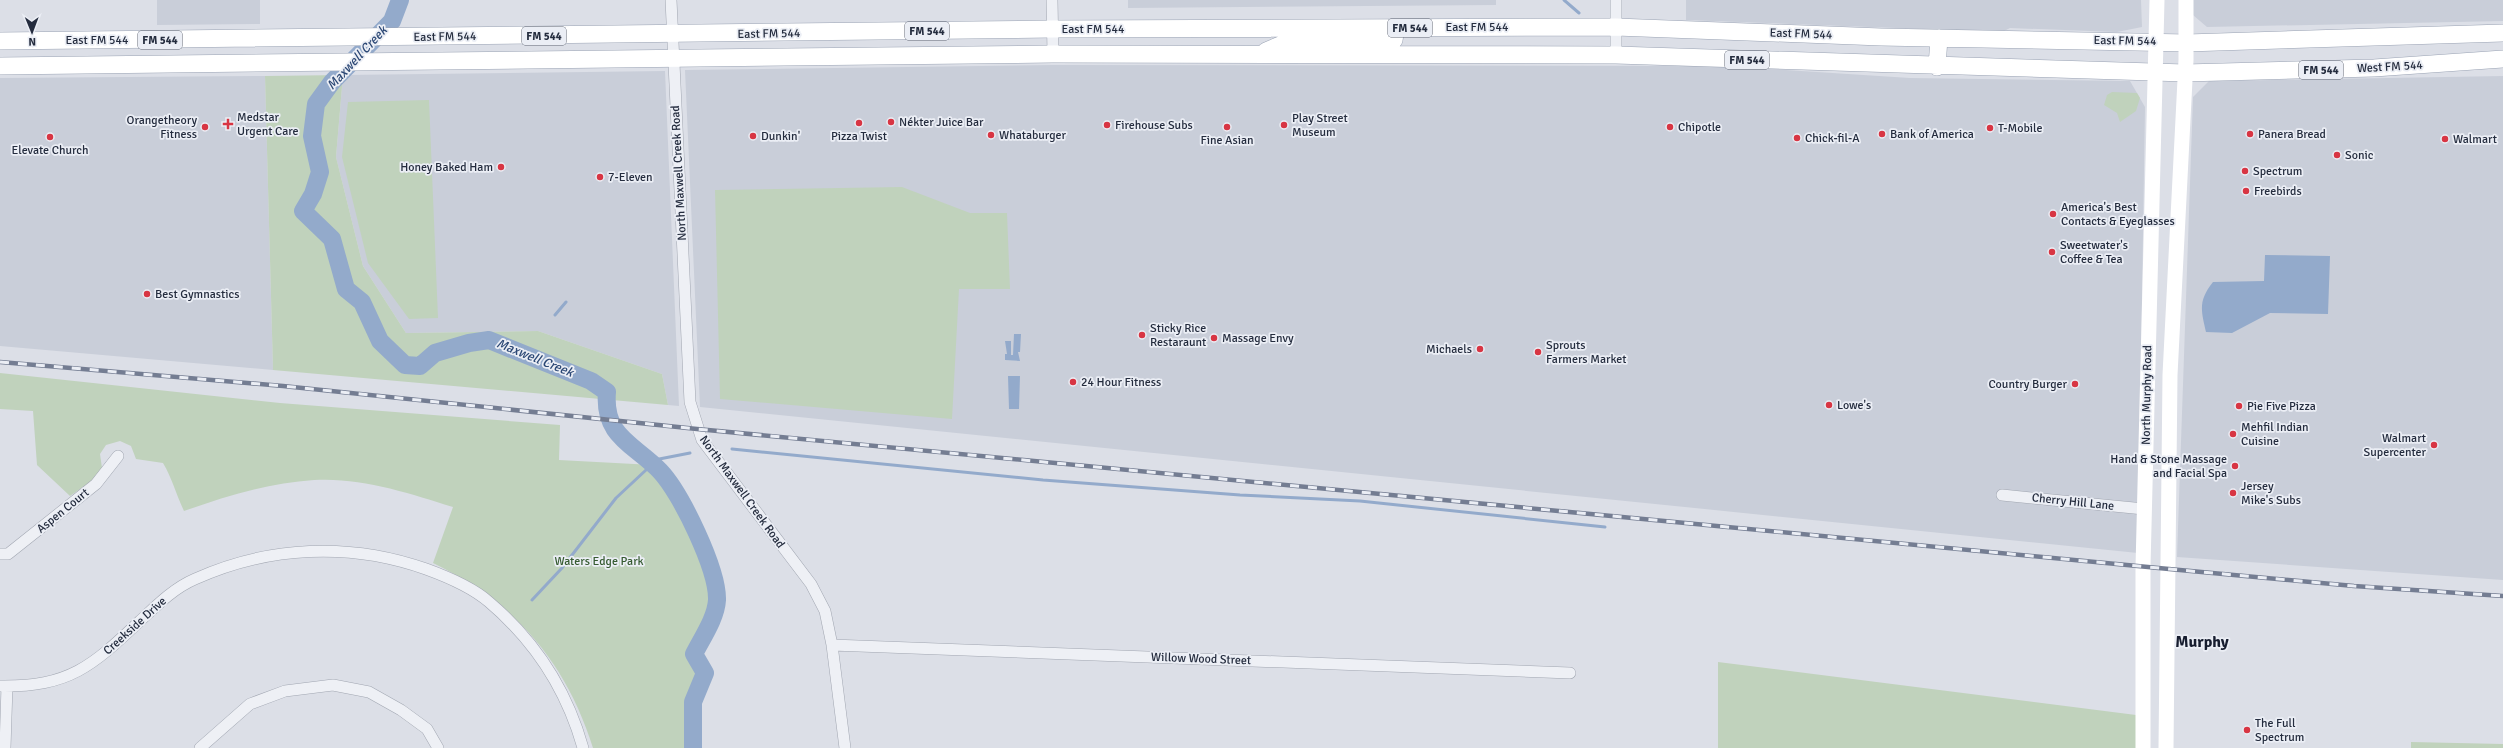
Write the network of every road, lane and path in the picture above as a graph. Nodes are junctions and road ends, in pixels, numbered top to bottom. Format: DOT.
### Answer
graph roads {
  1 [pos="671,0"];
  2 [pos="1052,0"];
  3 [pos="1616,0"];
  4 [pos="2157,0"];
  5 [pos="2186,0"];
  6 [pos="1616,27"];
  7 [pos="1396,28"];
  8 [pos="1052,29"];
  9 [pos="2503,33"];
  10 [pos="673,35"];
  11 [pos="1939,38"];
  12 [pos="0,41"];
  13 [pos="2157,42"];
  14 [pos="2187,43"];
  15 [pos="1053,54"];
  16 [pos="1257,55"];
  17 [pos="1616,55"];
  18 [pos="674,57"];
  19 [pos="2503,59"];
  20 [pos="0,66"];
  21 [pos="1937,67"];
  22 [pos="2156,72"];
  23 [pos="2185,73"];
  24 [pos="2148,347"];
  25 [pos="2171,347"];
  26 [pos="118,456"];
  27 [pos="2002,495"];
  28 [pos="2144,509"];
  29 [pos="0,554"];
  30 [pos="832,645"];
  31 [pos="1570,673"];
  32 [pos="3,686"];
  33 [pos="5,748"];
  34 [pos="200,748"];
  35 [pos="438,748"];
  36 [pos="583,748"];
  37 [pos="845,748"];
  38 [pos="2143,748"];
  39 [pos="2166,748"];
  1 -- 10 [label="street, North Maxwell Creek Road"];
  2 -- 8 [label="street"];
  3 -- 6 [label="street"];
  4 -- 13 [label="main road, North Murphy Road"];
  5 -- 14 [label="main road, North Murphy Road"];
  6 -- 7 [label="main road, East FM 544 / FM 544"];
  6 -- 11 [label="main road, East FM 544 / FM 544"];
  6 -- 17 [label="street"];
  7 -- 8 [label="main road, East FM 544 / FM 544"];
  7 -- 16 [label="main road"];
  8 -- 10 [label="main road, East FM 544 / FM 544"];
  8 -- 15 [label="street"];
  9 -- 14 [label="main road, FM 544"];
  10 -- 12 [label="main road, East FM 544 / FM 544"];
  10 -- 18 [label="street, North Maxwell Creek Road"];
  11 -- 13 [label="main road, East FM 544 / FM 544"];
  11 -- 21 [label="main road"];
  13 -- 14 [label="main road, East FM 544 / FM 544"];
  13 -- 22 [label="main road, North Murphy Road"];
  14 -- 23 [label="main road, North Murphy Road"];
  15 -- 16 [label="main road, East FM 544 / FM 544"];
  15 -- 18 [label="main road, East FM 544 / FM 544"];
  16 -- 17 [label="main road, East FM 544 / FM 544"];
  17 -- 21 [label="main road, East FM 544 / FM 544"];
  18 -- 20 [label="main road, East FM 544 / FM 544"];
  18 -- 30 [label="street, North Maxwell Creek Road"];
  19 -- 23 [label="main road, West FM 544 / FM 544"];
  21 -- 22 [label="main road, East FM 544 / FM 544"];
  22 -- 23 [label="main road, West FM 544 / FM 544"];
  22 -- 24 [label="main road, North Murphy Road"];
  23 -- 25 [label="main road, North Murphy Road"];
  24 -- 25 [label="main road"];
  24 -- 28 [label="main road, North Murphy Road"];
  25 -- 39 [label="main road, North Murphy Road"];
  26 -- 29 [label="street, Aspen Court"];
  27 -- 28 [label="street, Cherry Hill Lane"];
  28 -- 38 [label="main road, North Murphy Road"];
  30 -- 31 [label="street, Willow Wood Street"];
  30 -- 37 [label="street, North Maxwell Creek Road"];
  32 -- 33 [label="street"];
  32 -- 36 [label="street, Creekside Drive"];
  34 -- 35 [label="street"];
}
